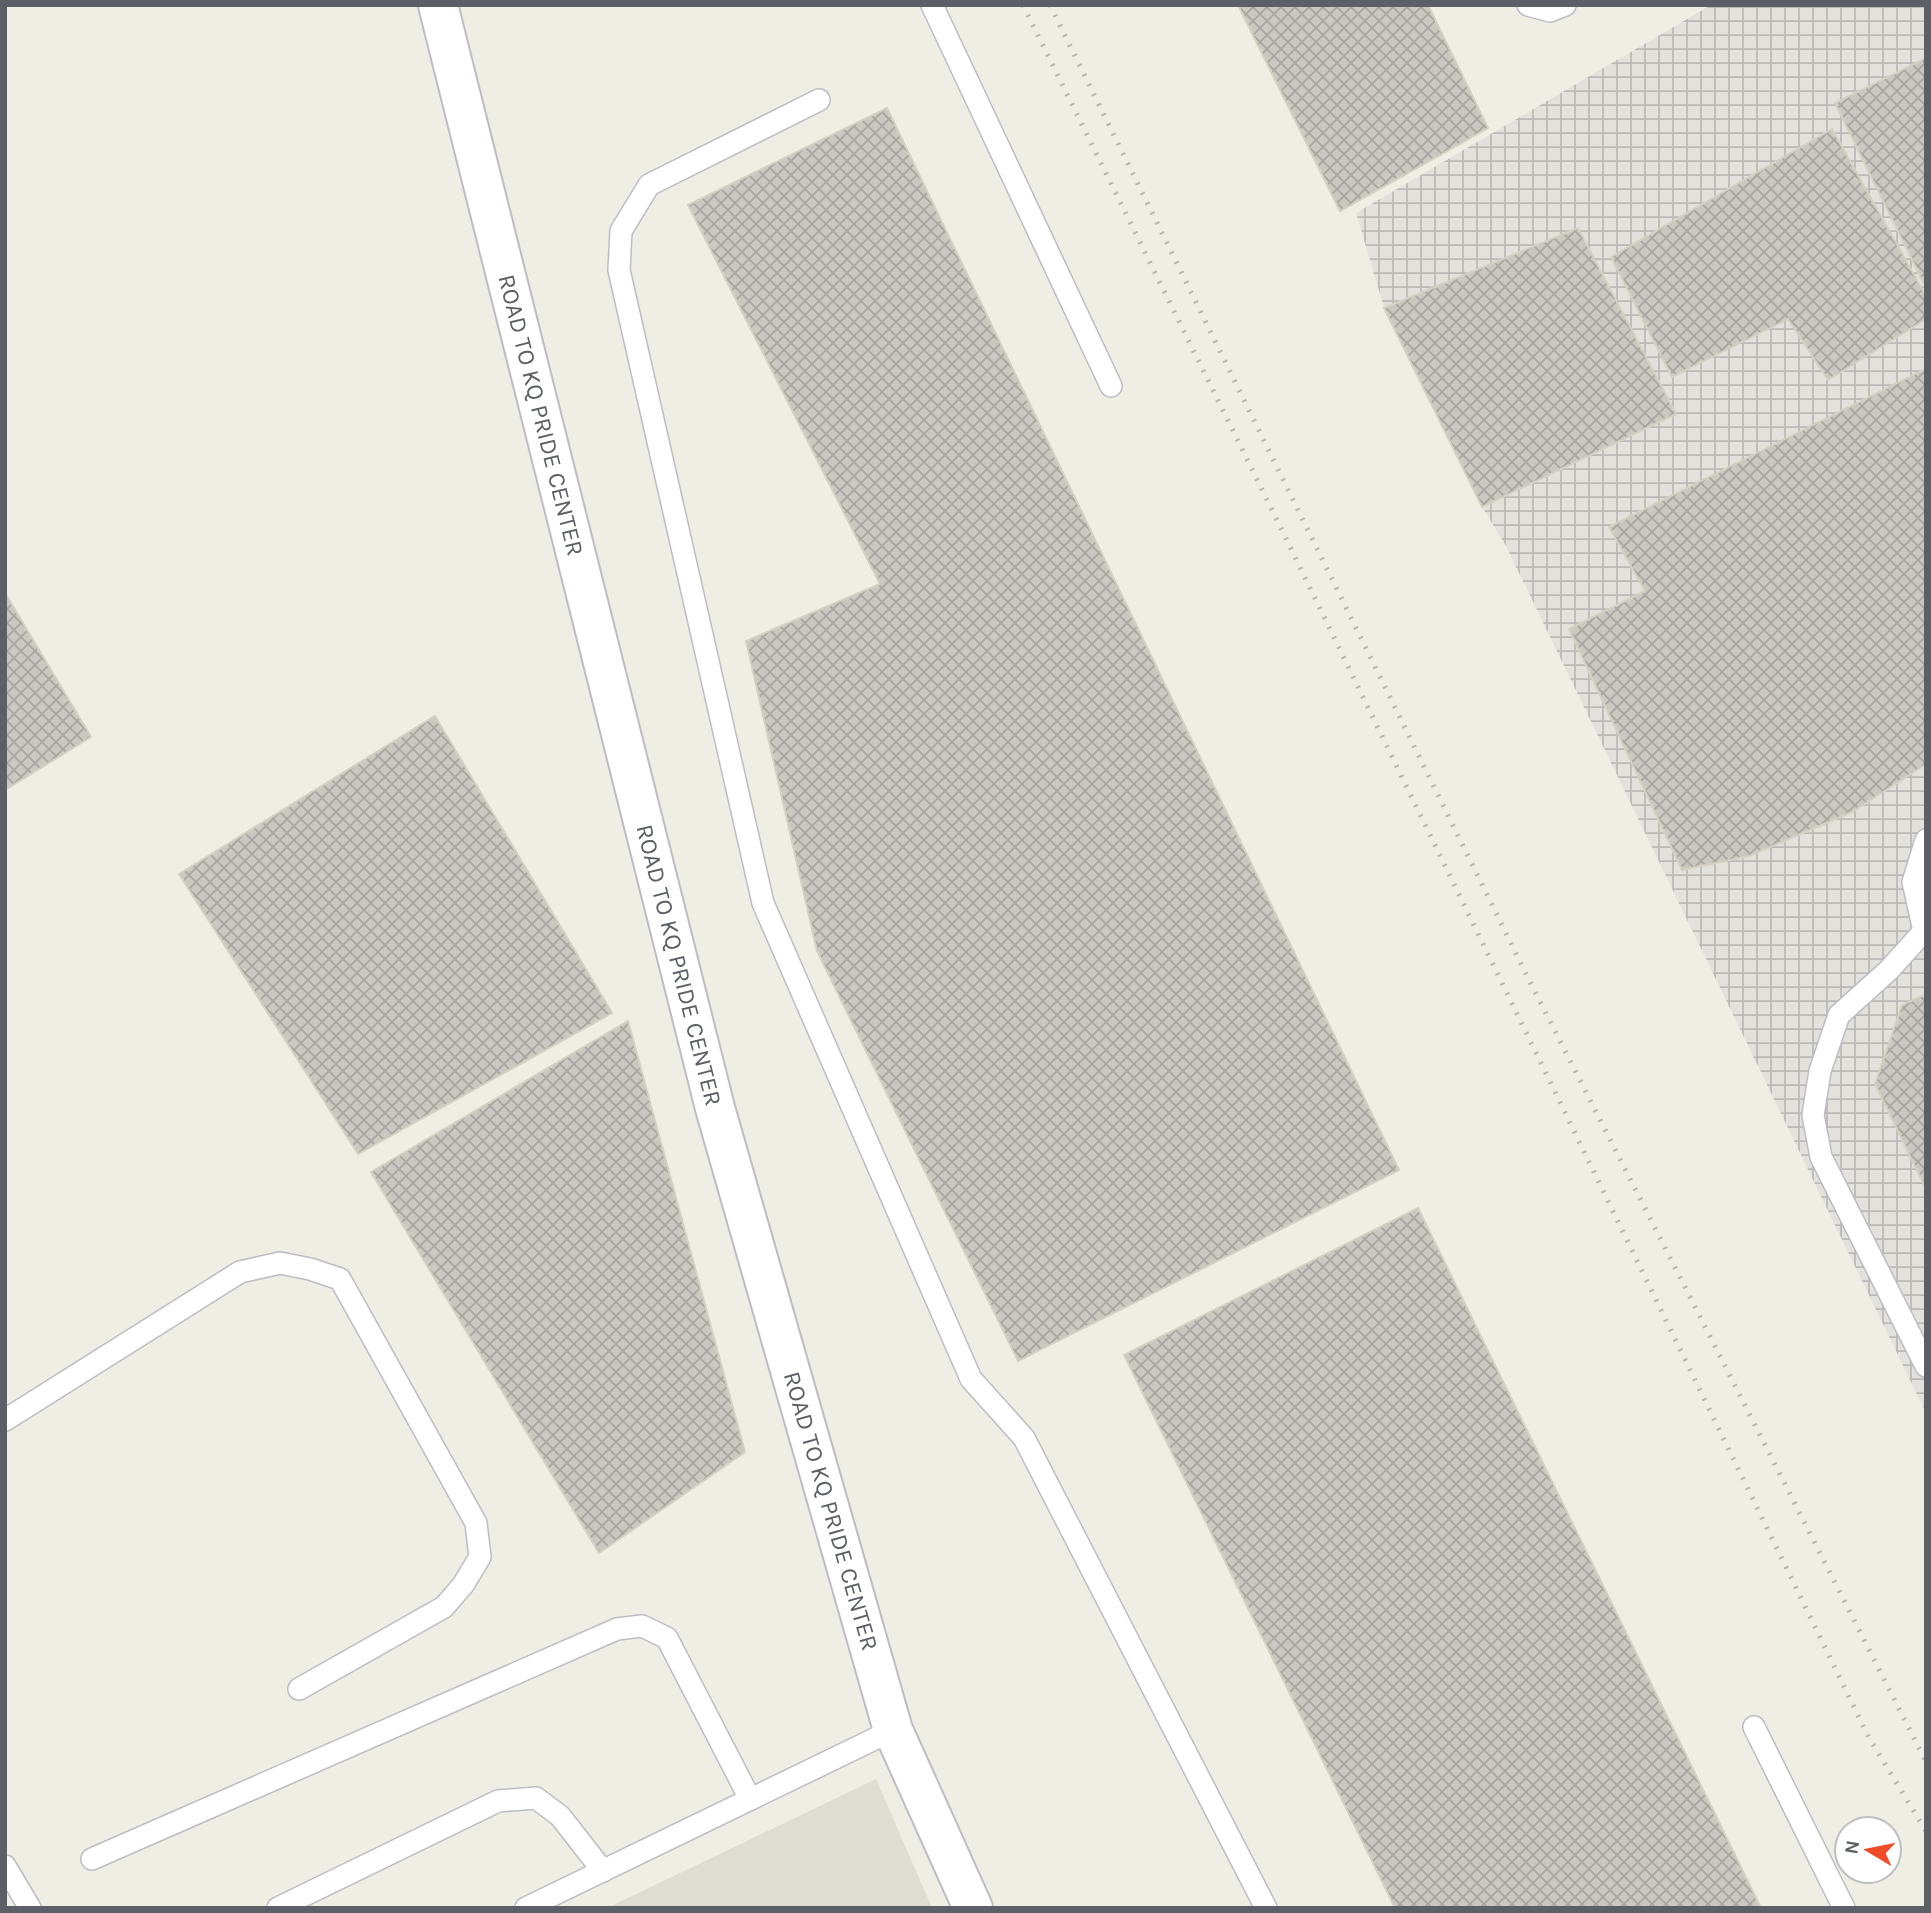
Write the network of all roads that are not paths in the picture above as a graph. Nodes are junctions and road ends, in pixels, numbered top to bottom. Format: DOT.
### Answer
graph roads {
  1 [pos="438,5"];
  2 [pos="932,5"];
  3 [pos="1528,5"];
  4 [pos="1565,5"];
  5 [pos="819,100"];
  6 [pos="1111,386"];
  7 [pos="1926,841"];
  8 [pos="1926,1366"];
  9 [pos="5,1420"];
  10 [pos="299,1689"];
  11 [pos="1754,1727"];
  12 [pos="893,1730"];
  13 [pos="750,1799"];
  14 [pos="92,1859"];
  15 [pos="5,1866"];
  16 [pos="603,1871"];
  17 [pos="30,1908"];
  18 [pos="278,1908"];
  19 [pos="526,1908"];
  20 [pos="973,1908"];
  21 [pos="1266,1908"];
  22 [pos="1844,1908"];
  1 -- 12 [label="street, ROAD TO KQ PRIDE CENTER"];
  2 -- 6 [label="lane"];
  3 -- 4 [label="lane"];
  5 -- 21 [label="lane"];
  7 -- 8 [label="lane"];
  9 -- 10 [label="lane"];
  11 -- 22 [label="lane"];
  12 -- 13 [label="lane"];
  12 -- 20 [label="street, ROAD TO KQ PRIDE CENTER"];
  13 -- 14 [label="lane"];
  13 -- 16 [label="lane"];
  15 -- 17 [label="lane"];
  16 -- 18 [label="lane"];
  16 -- 19 [label="lane"];
}
